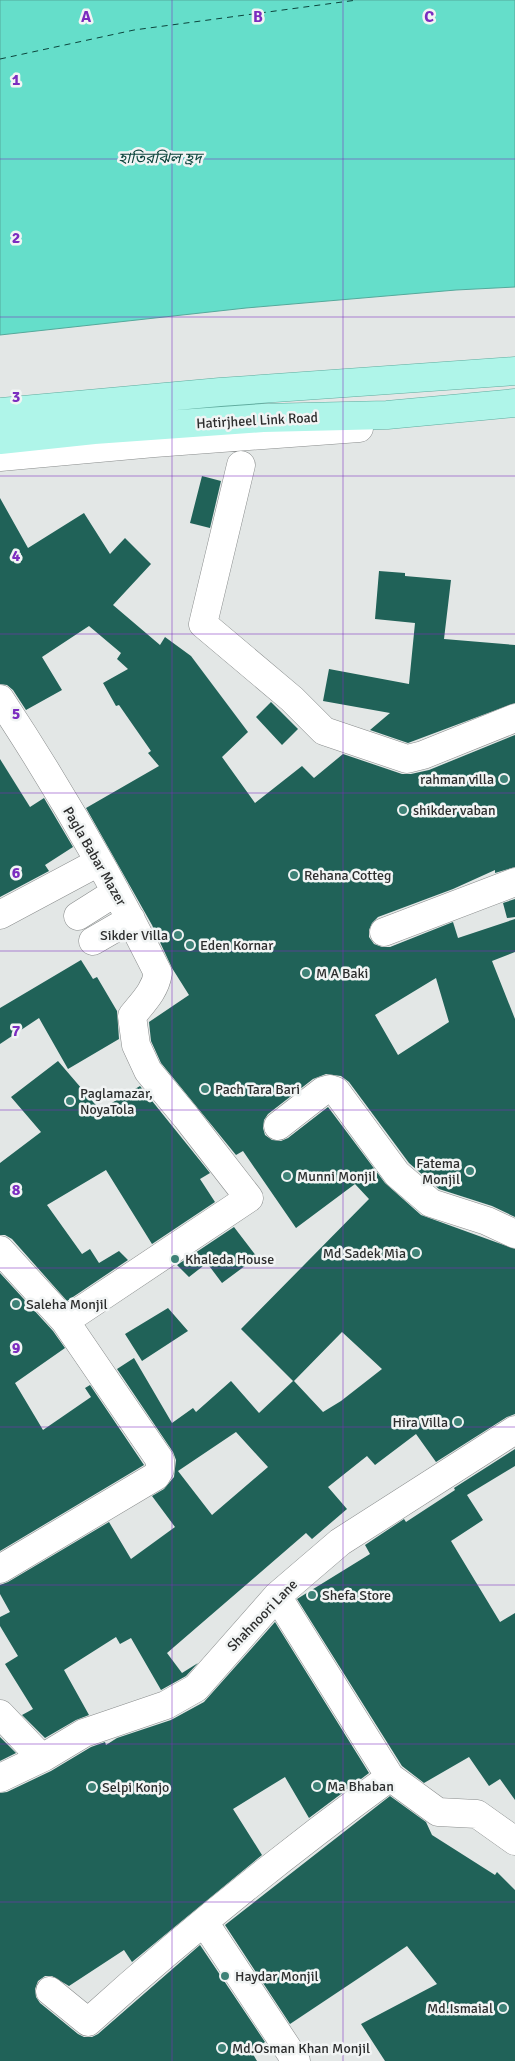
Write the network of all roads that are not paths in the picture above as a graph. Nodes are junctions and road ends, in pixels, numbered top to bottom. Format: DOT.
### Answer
graph roads {
  1 [pos="515,371"];
  2 [pos="515,403"];
  3 [pos="0,412"];
  4 [pos="515,417"];
  5 [pos="0,440"];
  6 [pos="0,457"];
  7 [pos="241,465"];
  8 [pos="0,699"];
  9 [pos="515,718"];
  10 [pos="99,862"];
  11 [pos="515,882"];
  12 [pos="116,892"];
  13 [pos="0,915"];
  14 [pos="78,916"];
  15 [pos="131,919"];
  16 [pos="384,932"];
  17 [pos="92,941"];
  18 [pos="278,1126"];
  19 [pos="515,1234"];
  20 [pos="0,1250"];
  21 [pos="65,1321"];
  22 [pos="515,1430"];
  23 [pos="0,1568"];
  24 [pos="277,1596"];
  25 [pos="0,1714"];
  26 [pos="44,1756"];
  27 [pos="390,1777"];
  28 [pos="0,1778"];
  29 [pos="515,1841"];
  30 [pos="204,1922"];
  31 [pos="50,1991"];
  32 [pos="296,2061"];
  1 -- 3 [label="main road"];
  2 -- 5 [label="main road, Hatirjheel Link Road"];
  4 -- 6 [label="street"];
  7 -- 9 [label="street"];
  8 -- 10 [label="street, Pagla Babar Mazer"];
  10 -- 12 [label="street, Pagla Babar Mazer"];
  10 -- 13 [label="street"];
  11 -- 16 [label="street"];
  12 -- 14 [label="street"];
  12 -- 15 [label="street, Pagla Babar Mazer"];
  15 -- 17 [label="street"];
  15 -- 21 [label="street, Pagla Babar Mazer"];
  18 -- 19 [label="street"];
  20 -- 21 [label="street"];
  21 -- 23 [label="street"];
  22 -- 24 [label="street, Shahnoori Lane"];
  24 -- 26 [label="street, Shahnoori Lane"];
  24 -- 27 [label="street"];
  25 -- 26 [label="street"];
  26 -- 28 [label="street, Shahnoori Lane"];
  27 -- 29 [label="street"];
  27 -- 30 [label="street"];
  30 -- 31 [label="street"];
  30 -- 32 [label="street"];
}
